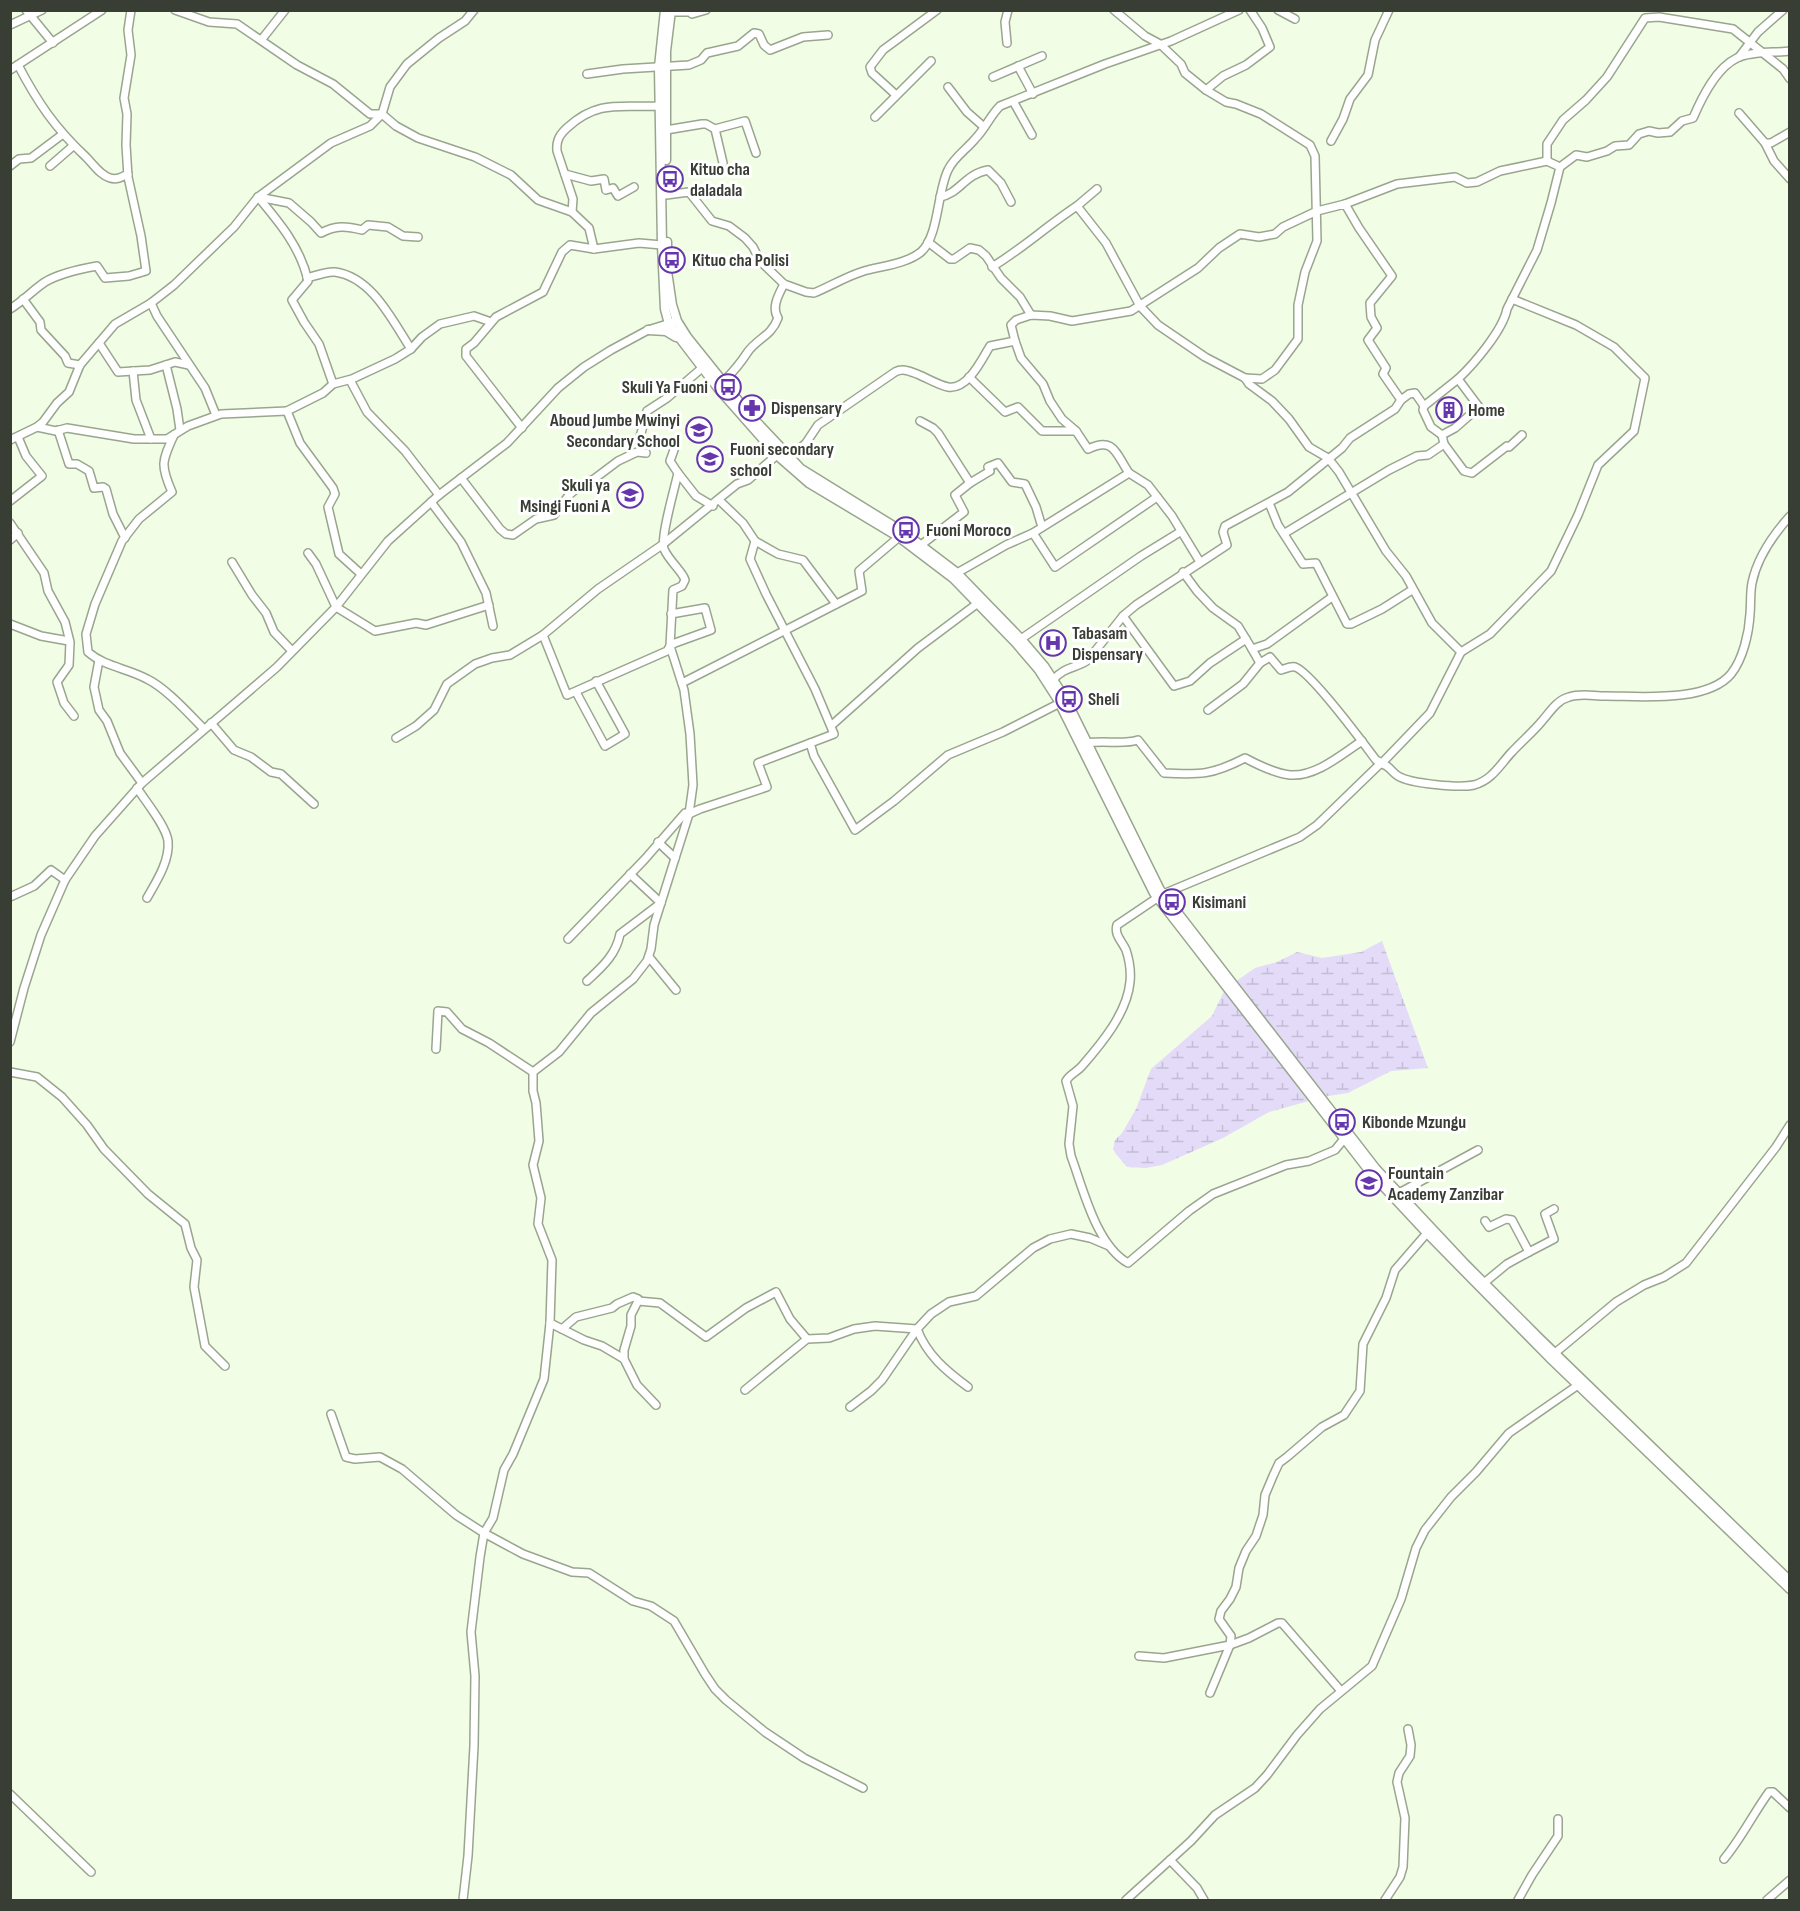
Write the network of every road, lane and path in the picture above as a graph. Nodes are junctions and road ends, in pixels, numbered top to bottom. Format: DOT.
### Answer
graph roads {
  1 [pos="42,10"];
  2 [pos="102,10"];
  3 [pos="131,10"];
  4 [pos="175,10"];
  5 [pos="285,10"];
  6 [pos="474,10"];
  7 [pos="706,10"];
  8 [pos="937,10"];
  9 [pos="1008,10"];
  10 [pos="1114,10"];
  11 [pos="1239,10"];
  12 [pos="1250,10"];
  13 [pos="1278,10"];
  14 [pos="1389,10"];
  15 [pos="1783,10"];
  16 [pos="669,11"];
  17 [pos="28,13"];
  18 [pos="1294,19"];
  19 [pos="10,25"];
  20 [pos="828,35"];
  21 [pos="262,39"];
  22 [pos="1751,42"];
  23 [pos="53,43"];
  24 [pos="1007,43"];
  25 [pos="1160,44"];
  26 [pos="1790,51"];
  27 [pos="1763,53"];
  28 [pos="1042,56"];
  29 [pos="1739,57"];
  30 [pos="931,61"];
  31 [pos="18,65"];
  32 [pos="1018,66"];
  33 [pos="663,67"];
  34 [pos="10,70"];
  35 [pos="587,74"];
  36 [pos="993,77"];
  37 [pos="1790,79"];
  38 [pos="948,87"];
  39 [pos="1206,90"];
  40 [pos="896,94"];
  41 [pos="1033,94"];
  42 [pos="1013,100"];
  43 [pos="660,106"];
  44 [pos="1739,113"];
  45 [pos="382,114"];
  46 [pos="875,117"];
  47 [pos="984,127"];
  48 [pos="715,129"];
  49 [pos="666,130"];
  50 [pos="1790,132"];
  51 [pos="63,134"];
  52 [pos="1032,135"];
  53 [pos="1331,141"];
  54 [pos="1765,143"];
  55 [pos="73,146"];
  56 [pos="756,153"];
  57 [pos="1547,161"];
  58 [pos="723,164"];
  59 [pos="10,166"];
  60 [pos="50,166"];
  61 [pos="1560,167"];
  62 [pos="128,174"];
  63 [pos="565,174"];
  64 [pos="1790,178"];
  65 [pos="634,187"];
  66 [pos="1097,189"];
  67 [pos="666,195"];
  68 [pos="940,197"];
  69 [pos="258,198"];
  70 [pos="1011,202"];
  71 [pos="1345,204"];
  72 [pos="1077,206"];
  73 [pos="1317,211"];
  74 [pos="572,212"];
  75 [pos="418,237"];
  76 [pos="928,242"];
  77 [pos="662,245"];
  78 [pos="594,249"];
  79 [pos="992,267"];
  80 [pos="307,278"];
  81 [pos="784,284"];
  82 [pos="23,299"];
  83 [pos="1512,299"];
  84 [pos="152,303"];
  85 [pos="1140,306"];
  86 [pos="10,309"];
  87 [pos="665,309"];
  88 [pos="1031,315"];
  89 [pos="491,322"];
  90 [pos="673,322"];
  91 [pos="648,330"];
  92 [pos="681,341"];
  93 [pos="1015,341"];
  94 [pos="99,343"];
  95 [pos="411,349"];
  96 [pos="80,365"];
  97 [pos="166,365"];
  98 [pos="189,365"];
  99 [pos="702,368"];
  100 [pos="133,371"];
  101 [pos="969,378"];
  102 [pos="1245,378"];
  103 [pos="1458,379"];
  104 [pos="350,380"];
  105 [pos="723,382"];
  106 [pos="333,384"];
  107 [pos="1401,400"];
  108 [pos="1424,406"];
  109 [pos="287,411"];
  110 [pos="216,416"];
  111 [pos="920,421"];
  112 [pos="37,427"];
  113 [pos="522,428"];
  114 [pos="58,430"];
  115 [pos="1076,432"];
  116 [pos="177,433"];
  117 [pos="1442,435"];
  118 [pos="1522,435"];
  119 [pos="14,439"];
  120 [pos="151,440"];
  121 [pos="1444,444"];
  122 [pos="675,447"];
  123 [pos="777,455"];
  124 [pos="789,458"];
  125 [pos="1328,458"];
  126 [pos="678,473"];
  127 [pos="1129,473"];
  128 [pos="461,478"];
  129 [pos="970,483"];
  130 [pos="1351,493"];
  131 [pos="439,495"];
  132 [pos="1157,497"];
  133 [pos="719,500"];
  134 [pos="10,501"];
  135 [pos="431,502"];
  136 [pos="1269,503"];
  137 [pos="713,506"];
  138 [pos="1790,516"];
  139 [pos="10,524"];
  140 [pos="1042,527"];
  141 [pos="1180,532"];
  142 [pos="18,533"];
  143 [pos="1033,533"];
  144 [pos="1285,533"];
  145 [pos="899,537"];
  146 [pos="124,538"];
  147 [pos="10,540"];
  148 [pos="755,541"];
  149 [pos="662,545"];
  150 [pos="921,545"];
  151 [pos="308,553"];
  152 [pos="232,562"];
  153 [pos="1200,562"];
  154 [pos="1183,572"];
  155 [pos="957,573"];
  156 [pos="361,574"];
  157 [pos="1412,590"];
  158 [pos="1332,597"];
  159 [pos="978,603"];
  160 [pos="836,604"];
  161 [pos="489,605"];
  162 [pos="336,607"];
  163 [pos="671,614"];
  164 [pos="1123,616"];
  165 [pos="10,624"];
  166 [pos="493,626"];
  167 [pos="786,631"];
  168 [pos="543,635"];
  169 [pos="1021,639"];
  170 [pos="1246,639"];
  171 [pos="69,641"];
  172 [pos="670,646"];
  173 [pos="1252,649"];
  174 [pos="292,651"];
  175 [pos="1461,652"];
  176 [pos="99,660"];
  177 [pos="1260,663"];
  178 [pos="1053,680"];
  179 [pos="596,681"];
  180 [pos="682,683"];
  181 [pos="576,692"];
  182 [pos="1063,702"];
  183 [pos="1208,710"];
  184 [pos="74,716"];
  185 [pos="211,723"];
  186 [pos="832,725"];
  187 [pos="204,729"];
  188 [pos="396,738"];
  189 [pos="1362,741"];
  190 [pos="810,743"];
  191 [pos="1087,743"];
  192 [pos="1382,764"];
  193 [pos="140,786"];
  194 [pos="314,804"];
  195 [pos="689,814"];
  196 [pos="658,842"];
  197 [pos="675,858"];
  198 [pos="630,874"];
  199 [pos="65,880"];
  200 [pos="1160,896"];
  201 [pos="10,897"];
  202 [pos="147,898"];
  203 [pos="661,903"];
  204 [pos="568,939"];
  205 [pos="649,957"];
  206 [pos="587,981"];
  207 [pos="676,990"];
  208 [pos="10,1042"];
  209 [pos="436,1049"];
  210 [pos="10,1072"];
  211 [pos="533,1072"];
  212 [pos="1320,1104"];
  213 [pos="1790,1125"];
  214 [pos="1344,1139"];
  215 [pos="1478,1150"];
  216 [pos="1399,1194"];
  217 [pos="1554,1209"];
  218 [pos="1485,1221"];
  219 [pos="1427,1233"];
  220 [pos="1109,1246"];
  221 [pos="1530,1252"];
  222 [pos="1484,1283"];
  223 [pos="638,1301"];
  224 [pos="550,1323"];
  225 [pos="562,1329"];
  226 [pos="917,1329"];
  227 [pos="807,1340"];
  228 [pos="1555,1353"];
  229 [pos="624,1359"];
  230 [pos="225,1366"];
  231 [pos="1580,1383"];
  232 [pos="968,1386"];
  233 [pos="745,1390"];
  234 [pos="656,1405"];
  235 [pos="850,1407"];
  236 [pos="331,1414"];
  237 [pos="484,1533"];
  238 [pos="1790,1581"];
  239 [pos="1790,1590"];
  240 [pos="1230,1645"];
  241 [pos="1139,1656"];
  242 [pos="1341,1691"];
  243 [pos="1210,1693"];
  244 [pos="1408,1729"];
  245 [pos="863,1788"];
  246 [pos="10,1794"];
  247 [pos="1790,1808"];
  248 [pos="1558,1819"];
  249 [pos="1724,1859"];
  250 [pos="1170,1860"];
  251 [pos="91,1872"];
  252 [pos="1790,1880"];
  253 [pos="463,1900"];
  254 [pos="1126,1900"];
  255 [pos="1204,1900"];
  256 [pos="1385,1900"];
  257 [pos="1518,1900"];
  258 [pos="1767,1900"];
  1 -- 17 [label="street"];
  2 -- 23 [label="street"];
  3 -- 62 [label="street"];
  4 -- 21 [label="street"];
  5 -- 21 [label="street"];
  6 -- 45 [label="street"];
  7 -- 16 [label="street"];
  8 -- 40 [label="street"];
  9 -- 24 [label="street"];
  10 -- 25 [label="street"];
  11 -- 25 [label="street"];
  12 -- 39 [label="street"];
  13 -- 18 [label="street"];
  14 -- 53 [label="street"];
  15 -- 22 [label="street"];
  16 -- 33 [label="main road"];
  17 -- 19 [label="street"];
  17 -- 23 [label="street"];
  20 -- 33 [label="street"];
  21 -- 45 [label="street"];
  22 -- 27 [label="street"];
  22 -- 29 [label="street"];
  22 -- 57 [label="street"];
  23 -- 31 [label="street"];
  25 -- 39 [label="street"];
  25 -- 41 [label="street"];
  26 -- 27 [label="street"];
  27 -- 29 [label="street"];
  27 -- 37 [label="street"];
  28 -- 32 [label="street"];
  29 -- 61 [label="street"];
  30 -- 40 [label="street"];
  31 -- 34 [label="street"];
  31 -- 51 [label="street"];
  32 -- 36 [label="street"];
  32 -- 41 [label="street"];
  33 -- 35 [label="street"];
  33 -- 43 [label="main road"];
  33 -- 49 [label="main road"];
  38 -- 47 [label="street"];
  39 -- 73 [label="street"];
  40 -- 46 [label="street"];
  41 -- 42 [label="street"];
  42 -- 47 [label="street"];
  42 -- 52 [label="street"];
  43 -- 63 [label="street"];
  43 -- 77 [label="main road"];
  44 -- 54 [label="street"];
  45 -- 69 [label="street"];
  45 -- 74 [label="street"];
  47 -- 68 [label="street"];
  48 -- 49 [label="street"];
  48 -- 56 [label="street"];
  48 -- 58 [label="street"];
  49 -- 67 [label="main road"];
  50 -- 54 [label="street"];
  51 -- 55 [label="street"];
  51 -- 59 [label="street"];
  54 -- 64 [label="street"];
  55 -- 60 [label="street"];
  55 -- 62 [label="street"];
  57 -- 61 [label="street"];
  57 -- 71 [label="street"];
  61 -- 83 [label="street"];
  62 -- 82 [label="street"];
  63 -- 65 [label="street"];
  63 -- 74 [label="street"];
  66 -- 72 [label="street"];
  67 -- 81 [label="street"];
  67 -- 90 [label="main road"];
  68 -- 70 [label="street"];
  68 -- 76 [label="street"];
  69 -- 75 [label="street"];
  69 -- 80 [label="street"];
  69 -- 84 [label="street"];
  71 -- 73 [label="street"];
  71 -- 107 [label="street"];
  72 -- 79 [label="street"];
  72 -- 85 [label="street"];
  73 -- 85 [label="street"];
  73 -- 102 [label="street"];
  74 -- 78 [label="street"];
  76 -- 79 [label="street"];
  76 -- 81 [label="street"];
  77 -- 78 [label="street"];
  77 -- 87 [label="main road"];
  78 -- 89 [label="street"];
  79 -- 88 [label="street"];
  80 -- 95 [label="street"];
  80 -- 106 [label="street"];
  81 -- 105 [label="street"];
  82 -- 86 [label="street"];
  82 -- 96 [label="street"];
  83 -- 103 [label="street"];
  83 -- 175 [label="street"];
  84 -- 94 [label="street"];
  84 -- 98 [label="street"];
  85 -- 88 [label="street"];
  85 -- 102 [label="street"];
  87 -- 90 [label="main road"];
  87 -- 91 [label="main road"];
  88 -- 93 [label="street"];
  89 -- 95 [label="street"];
  89 -- 113 [label="street"];
  90 -- 91 [label="street"];
  90 -- 92 [label="main road"];
  90 -- 105 [label="main road"];
  91 -- 92 [label="main road"];
  91 -- 113 [label="street"];
  92 -- 99 [label="main road"];
  93 -- 101 [label="street"];
  93 -- 115 [label="street"];
  94 -- 96 [label="street"];
  94 -- 100 [label="street"];
  95 -- 104 [label="street"];
  96 -- 112 [label="street"];
  97 -- 98 [label="street"];
  97 -- 100 [label="street"];
  97 -- 116 [label="street"];
  98 -- 110 [label="street"];
  99 -- 123 [label="main road"];
  99 -- 128 [label="street"];
  100 -- 120 [label="street"];
  101 -- 115 [label="street"];
  101 -- 124 [label="street"];
  102 -- 125 [label="street"];
  103 -- 108 [label="street"];
  103 -- 117 [label="street"];
  104 -- 106 [label="street"];
  104 -- 131 [label="street"];
  105 -- 124 [label="main road"];
  106 -- 109 [label="street"];
  107 -- 108 [label="street"];
  107 -- 125 [label="street"];
  108 -- 117 [label="street"];
  109 -- 110 [label="street"];
  109 -- 156 [label="street"];
  110 -- 116 [label="street"];
  111 -- 129 [label="street"];
  112 -- 114 [label="street"];
  112 -- 119 [label="street"];
  113 -- 128 [label="street"];
  114 -- 120 [label="street"];
  114 -- 146 [label="street"];
  115 -- 127 [label="street"];
  116 -- 120 [label="street"];
  116 -- 146 [label="street"];
  117 -- 121 [label="street"];
  118 -- 121 [label="street"];
  119 -- 134 [label="street"];
  121 -- 130 [label="street"];
  122 -- 126 [label="street"];
  123 -- 133 [label="street"];
  123 -- 145 [label="main road"];
  124 -- 150 [label="main road"];
  125 -- 130 [label="street"];
  125 -- 136 [label="street"];
  126 -- 137 [label="street"];
  126 -- 149 [label="street"];
  127 -- 132 [label="street"];
  127 -- 140 [label="street"];
  128 -- 131 [label="street"];
  129 -- 140 [label="street"];
  129 -- 150 [label="street"];
  130 -- 144 [label="street"];
  130 -- 157 [label="street"];
  131 -- 135 [label="street"];
  132 -- 141 [label="street"];
  132 -- 143 [label="street"];
  133 -- 137 [label="street"];
  133 -- 148 [label="street"];
  135 -- 156 [label="street"];
  135 -- 161 [label="street"];
  136 -- 144 [label="street"];
  136 -- 153 [label="street"];
  137 -- 149 [label="street"];
  138 -- 192 [label="street"];
  139 -- 142 [label="street"];
  140 -- 143 [label="street"];
  141 -- 153 [label="street"];
  141 -- 169 [label="street"];
  142 -- 147 [label="street"];
  142 -- 171 [label="street"];
  143 -- 155 [label="street"];
  144 -- 158 [label="street"];
  145 -- 159 [label="main road"];
  145 -- 160 [label="street"];
  146 -- 176 [label="street"];
  148 -- 160 [label="street"];
  148 -- 167 [label="street"];
  149 -- 163 [label="street"];
  149 -- 168 [label="street"];
  150 -- 155 [label="main road"];
  151 -- 162 [label="street"];
  152 -- 174 [label="street"];
  153 -- 154 [label="street"];
  154 -- 164 [label="street"];
  154 -- 170 [label="street"];
  155 -- 169 [label="main road"];
  156 -- 162 [label="street"];
  157 -- 158 [label="street"];
  157 -- 175 [label="street"];
  158 -- 173 [label="street"];
  159 -- 182 [label="main road"];
  159 -- 186 [label="street"];
  160 -- 167 [label="street"];
  161 -- 162 [label="street"];
  161 -- 166 [label="street"];
  162 -- 174 [label="street"];
  163 -- 172 [label="street"];
  163 -- 172 [label="street"];
  164 -- 170 [label="street"];
  164 -- 178 [label="street"];
  165 -- 171 [label="street"];
  167 -- 180 [label="street"];
  167 -- 186 [label="street"];
  168 -- 181 [label="street"];
  168 -- 188 [label="street"];
  169 -- 178 [label="main road"];
  170 -- 173 [label="street"];
  171 -- 184 [label="street"];
  172 -- 179 [label="street"];
  172 -- 180 [label="street"];
  173 -- 177 [label="street"];
  174 -- 185 [label="street"];
  175 -- 192 [label="street"];
  176 -- 187 [label="street"];
  176 -- 193 [label="street"];
  177 -- 183 [label="street"];
  177 -- 189 [label="street"];
  178 -- 182 [label="main road"];
  179 -- 181 [label="street"];
  179 -- 181 [label="street"];
  180 -- 195 [label="street"];
  182 -- 190 [label="street"];
  182 -- 191 [label="main road"];
  182 -- 200 [label="main road"];
  185 -- 187 [label="street"];
  185 -- 194 [label="street"];
  186 -- 190 [label="street"];
  187 -- 193 [label="street"];
  189 -- 191 [label="street"];
  189 -- 192 [label="street"];
  190 -- 195 [label="street"];
  191 -- 200 [label="main road"];
  192 -- 200 [label="street"];
  193 -- 199 [label="street"];
  193 -- 202 [label="street"];
  195 -- 196 [label="street"];
  195 -- 197 [label="street"];
  196 -- 197 [label="street"];
  196 -- 198 [label="street"];
  197 -- 203 [label="street"];
  198 -- 203 [label="street"];
  198 -- 204 [label="street"];
  199 -- 201 [label="street"];
  199 -- 208 [label="street"];
  200 -- 212 [label="main road"];
  200 -- 220 [label="street"];
  203 -- 205 [label="street"];
  203 -- 206 [label="street"];
  205 -- 207 [label="street"];
  205 -- 211 [label="street"];
  209 -- 211 [label="street"];
  210 -- 230 [label="street"];
  211 -- 224 [label="street"];
  212 -- 214 [label="main road"];
  212 -- 216 [label="main road"];
  213 -- 228 [label="street"];
  214 -- 219 [label="main road"];
  214 -- 220 [label="street"];
  215 -- 216 [label="street"];
  216 -- 222 [label="main road"];
  217 -- 221 [label="street"];
  218 -- 221 [label="street"];
  219 -- 231 [label="main road"];
  219 -- 240 [label="street"];
  220 -- 226 [label="street"];
  221 -- 222 [label="street"];
  222 -- 228 [label="main road"];
  223 -- 225 [label="street"];
  223 -- 227 [label="street"];
  223 -- 229 [label="street"];
  224 -- 225 [label="street"];
  224 -- 237 [label="street"];
  225 -- 229 [label="street"];
  226 -- 227 [label="street"];
  226 -- 232 [label="street"];
  226 -- 235 [label="street"];
  227 -- 233 [label="street"];
  228 -- 231 [label="main road"];
  229 -- 234 [label="street"];
  231 -- 238 [label="main road"];
  231 -- 239 [label="main road"];
  231 -- 242 [label="street"];
  236 -- 237 [label="street"];
  237 -- 245 [label="street"];
  237 -- 253 [label="street"];
  240 -- 241 [label="street"];
  240 -- 242 [label="street"];
  240 -- 243 [label="street"];
  242 -- 250 [label="street"];
  244 -- 256 [label="street"];
  246 -- 251 [label="street"];
  247 -- 249 [label="street"];
  248 -- 257 [label="street"];
  250 -- 254 [label="street"];
  250 -- 255 [label="street"];
  252 -- 258 [label="street"];
}
